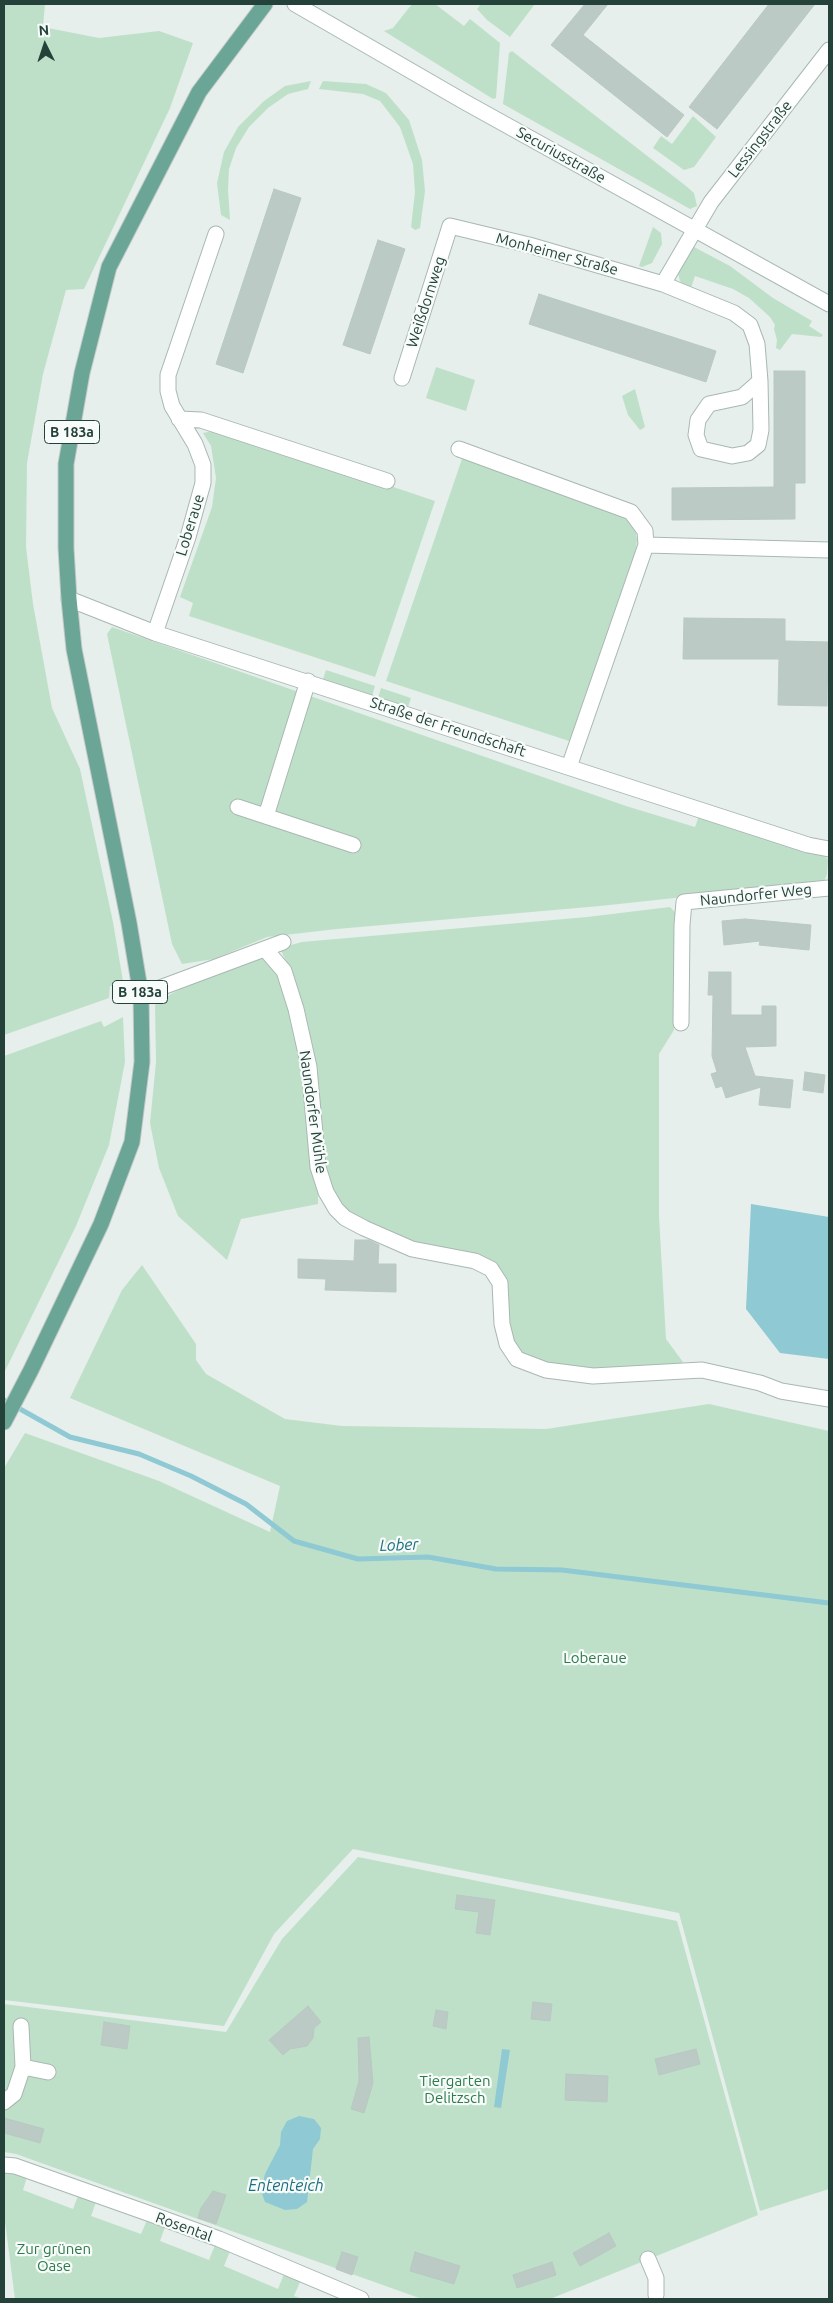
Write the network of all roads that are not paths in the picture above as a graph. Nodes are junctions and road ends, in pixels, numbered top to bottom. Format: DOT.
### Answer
graph roads {
  1 [pos="265,4"];
  2 [pos="295,4"];
  3 [pos="829,50"];
  4 [pos="450,226"];
  5 [pos="694,229"];
  6 [pos="216,234"];
  7 [pos="663,284"];
  8 [pos="829,304"];
  9 [pos="402,378"];
  10 [pos="760,381"];
  11 [pos="180,420"];
  12 [pos="459,449"];
  13 [pos="387,481"];
  14 [pos="646,545"];
  15 [pos="829,550"];
  16 [pos="69,599"];
  17 [pos="155,633"];
  18 [pos="308,682"];
  19 [pos="569,766"];
  20 [pos="238,807"];
  21 [pos="266,816"];
  22 [pos="353,845"];
  23 [pos="829,849"];
  24 [pos="829,888"];
  25 [pos="283,942"];
  26 [pos="265,949"];
  27 [pos="141,995"];
  28 [pos="681,1023"];
  29 [pos="829,1398"];
  30 [pos="4,1422"];
  31 [pos="21,2026"];
  32 [pos="24,2067"];
  33 [pos="48,2072"];
  34 [pos="4,2102"];
  35 [pos="4,2165"];
  36 [pos="648,2259"];
  37 [pos="340,2295"];
  38 [pos="656,2295"];
  39 [pos="361,2299"];
  1 -- 16 [label="main road, B 183a"];
  2 -- 5 [label="street, Securiusstraße"];
  3 -- 5 [label="street, Lessingstraße"];
  4 -- 7 [label="street, Monheimer Straße"];
  4 -- 9 [label="street, Weißdornweg"];
  5 -- 7 [label="street"];
  5 -- 8 [label="street, Securiusstraße"];
  6 -- 11 [label="street, Loberaue"];
  7 -- 10 [label="street, Monheimer Straße"];
  10 -- 10 [label="street, Monheimer Straße"];
  11 -- 13 [label="street"];
  11 -- 17 [label="street, Loberaue"];
  12 -- 14 [label="street"];
  14 -- 15 [label="street"];
  14 -- 19 [label="street"];
  16 -- 17 [label="street, Straße der Freundschaft"];
  16 -- 27 [label="main road, B 183a"];
  17 -- 18 [label="street, Straße der Freundschaft"];
  18 -- 19 [label="street, Straße der Freundschaft"];
  18 -- 21 [label="street"];
  19 -- 23 [label="street, Straße der Freundschaft"];
  20 -- 21 [label="street"];
  21 -- 22 [label="street"];
  24 -- 28 [label="street, Naundorfer Weg"];
  25 -- 26 [label="street"];
  26 -- 27 [label="street"];
  26 -- 29 [label="street, Naundorfer Mühle"];
  27 -- 30 [label="main road, B 183a"];
  31 -- 32 [label="street"];
  32 -- 33 [label="street"];
  32 -- 34 [label="street"];
  35 -- 37 [label="street, Rosental"];
  36 -- 38 [label="street"];
  37 -- 39 [label="street, Rosental"];
}
